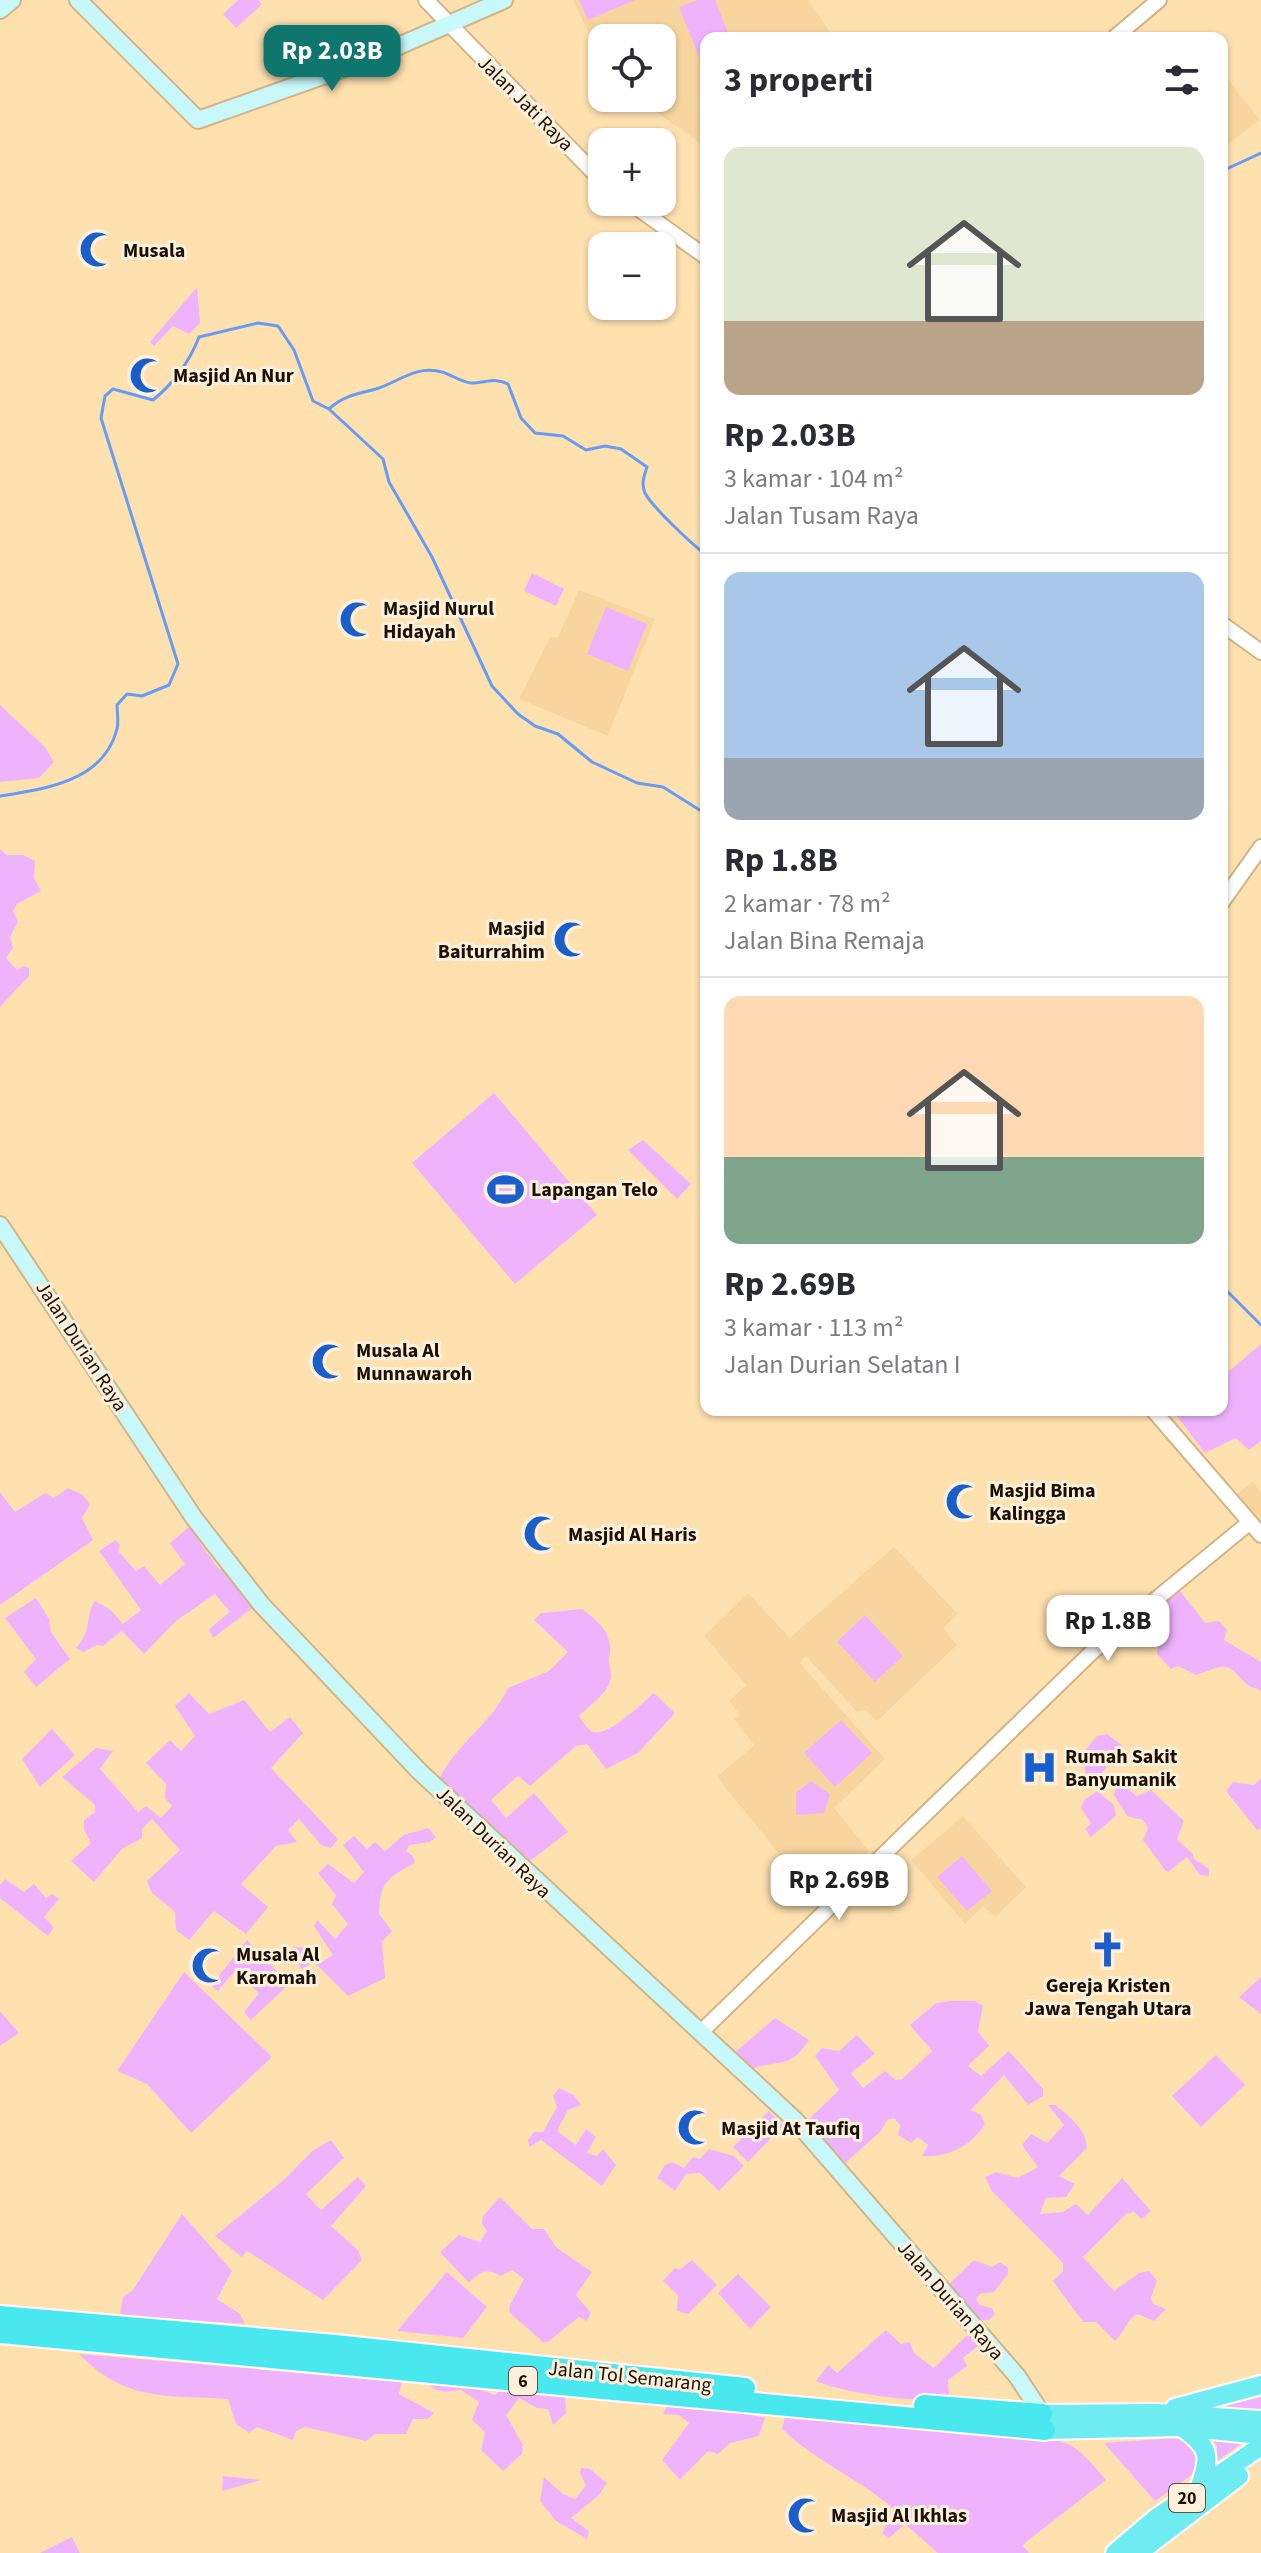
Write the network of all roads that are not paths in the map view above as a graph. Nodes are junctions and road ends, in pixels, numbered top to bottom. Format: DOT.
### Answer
graph roads {
  1 [pos="12,0"];
  2 [pos="78,0"];
  3 [pos="426,0"];
  4 [pos="504,0"];
  5 [pos="1159,0"];
  6 [pos="0,10"];
  7 [pos="449,25"];
  8 [pos="1121,32"];
  9 [pos="588,167"];
  10 [pos="649,216"];
  11 [pos="700,253"];
  12 [pos="1228,628"];
  13 [pos="1261,652"];
  14 [pos="1261,847"];
  15 [pos="1228,894"];
  16 [pos="0,1225"];
  17 [pos="1158,1416"];
  18 [pos="1250,1522"];
  19 [pos="1261,1535"];
  20 [pos="702,2031"];
  21 [pos="0,2316"];
  22 [pos="0,2333"];
  23 [pos="1261,2385"];
  24 [pos="1157,2413"];
  25 [pos="1261,2420"];
  26 [pos="1044,2422"];
  27 [pos="1181,2427"];
  28 [pos="1261,2435"];
  29 [pos="1261,2446"];
  30 [pos="1261,2460"];
  31 [pos="1198,2491"];
  32 [pos="1115,2553"];
  33 [pos="1138,2553"];
  1 -- 6 [label="main road"];
  2 -- 7 [label="main road"];
  3 -- 7 [label="street, Jalan Jati Raya"];
  4 -- 7 [label="main road"];
  5 -- 8 [label="street"];
  7 -- 9 [label="street, Jalan Jati Raya"];
  10 -- 11 [label="street"];
  12 -- 13 [label="street"];
  14 -- 15 [label="street"];
  16 -- 20 [label="main road, Jalan Durian Raya"];
  17 -- 18 [label="street"];
  18 -- 19 [label="street"];
  18 -- 20 [label="street"];
  20 -- 26 [label="main road, Jalan Durian Raya"];
  21 -- 26 [label="highway, Jalan Tol Semarang / 6"];
  22 -- 26 [label="highway, Jalan Tol Semarang / 6"];
  23 -- 24 [label="highway"];
  24 -- 25 [label="highway, Jalan Tol Semarang"];
  24 -- 26 [label="highway, Jalan Tol Semarang / 6"];
  26 -- 27 [label="highway, Jalan Tol Semarang / 6"];
  27 -- 28 [label="highway, Jalan Tol Semarang / 6"];
  27 -- 31 [label="highway"];
  29 -- 31 [label="highway, 20"];
  30 -- 33 [label="highway, 20"];
  31 -- 32 [label="highway, 20"];
}
